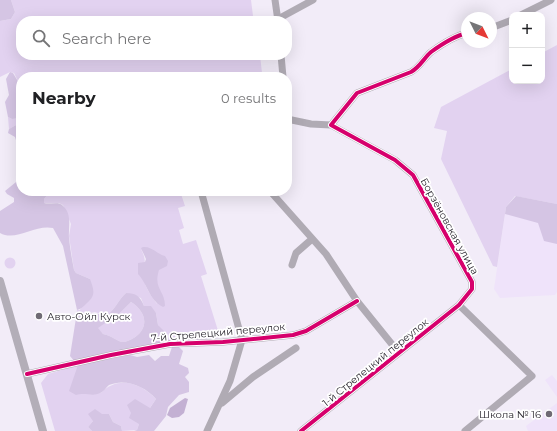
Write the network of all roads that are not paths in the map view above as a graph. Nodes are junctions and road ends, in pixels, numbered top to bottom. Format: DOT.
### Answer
graph roads {
  1 [pos="275,0"];
  2 [pos="313,0"];
  3 [pos="550,0"];
  4 [pos="527,12"];
  5 [pos="277,16"];
  6 [pos="285,16"];
  7 [pos="509,21"];
  8 [pos="497,26"];
  9 [pos="461,35"];
  10 [pos="281,60"];
  11 [pos="283,72"];
  12 [pos="292,118"];
  13 [pos="331,125"];
  14 [pos="202,196"];
  15 [pos="274,196"];
  16 [pos="312,240"];
  17 [pos="292,265"];
  18 [pos="0,281"];
  19 [pos="357,301"];
  20 [pos="459,305"];
  21 [pos="242,340"];
  22 [pos="296,348"];
  23 [pos="399,353"];
  24 [pos="27,374"];
  25 [pos="221,404"];
  26 [pos="43,431"];
  27 [pos="207,431"];
  28 [pos="301,431"];
  29 [pos="465,431"];
  1 -- 5 [label="street"];
  2 -- 6 [label="street"];
  3 -- 4 [label="street"];
  7 -- 8 [label="street"];
  9 -- 13 [label="street"];
  10 -- 11 [label="street"];
  12 -- 13 [label="street"];
  13 -- 20 [label="street, Борзёновская улица"];
  14 -- 21 [label="street"];
  15 -- 16 [label="street"];
  16 -- 17 [label="street"];
  16 -- 19 [label="street"];
  18 -- 24 [label="main road"];
  19 -- 21 [label="street, 7-й Стрелецкий переулок"];
  19 -- 23 [label="street"];
  20 -- 23 [label="street, 1-й Стрелецкий переулок"];
  20 -- 29 [label="street"];
  21 -- 24 [label="street, 7-й Стрелецкий переулок"];
  21 -- 25 [label="street"];
  22 -- 25 [label="street"];
  23 -- 28 [label="street, 1-й Стрелецкий переулок"];
  24 -- 26 [label="main road"];
  25 -- 27 [label="street"];
}
